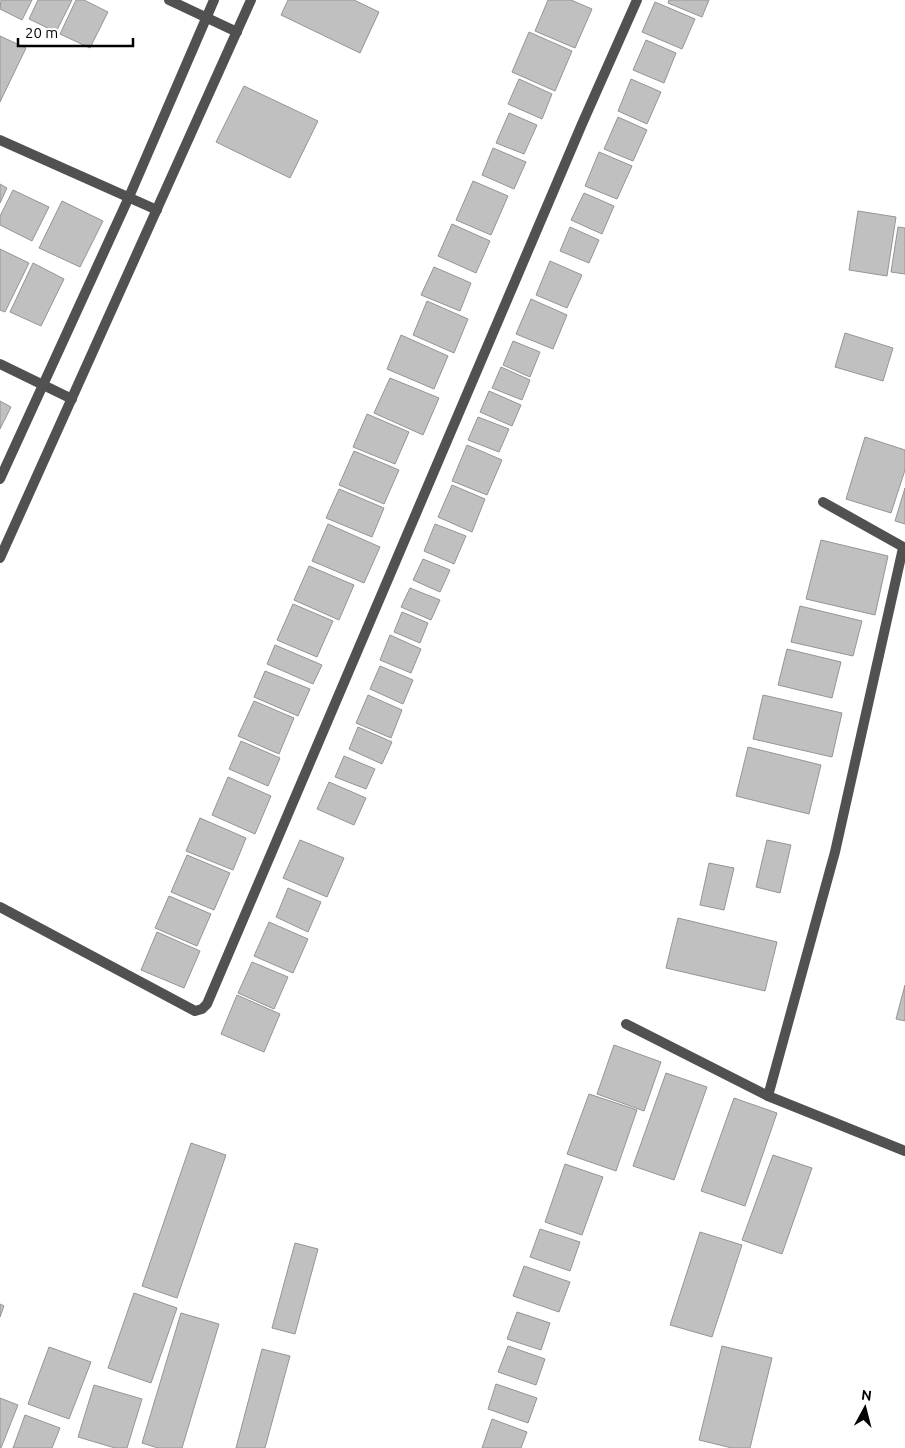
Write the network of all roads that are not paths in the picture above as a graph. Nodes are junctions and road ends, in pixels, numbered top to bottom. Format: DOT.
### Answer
graph roads {
  1 [pos="169,0"];
  2 [pos="214,0"];
  3 [pos="251,0"];
  4 [pos="637,0"];
  5 [pos="206,17"];
  6 [pos="237,32"];
  7 [pos="0,140"];
  8 [pos="129,197"];
  9 [pos="156,210"];
  10 [pos="0,364"];
  11 [pos="42,384"];
  12 [pos="72,399"];
  13 [pos="0,479"];
  14 [pos="823,502"];
  15 [pos="904,548"];
  16 [pos="0,558"];
  17 [pos="0,906"];
  18 [pos="626,1024"];
  19 [pos="768,1096"];
  20 [pos="905,1151"];
  1 -- 5 [label="street"];
  2 -- 5 [label="street"];
  3 -- 6 [label="street"];
  4 -- 17 [label="street"];
  5 -- 6 [label="street"];
  5 -- 8 [label="street"];
  6 -- 9 [label="street"];
  7 -- 8 [label="street"];
  8 -- 9 [label="street"];
  8 -- 11 [label="street"];
  9 -- 12 [label="street"];
  10 -- 11 [label="street"];
  11 -- 12 [label="street"];
  11 -- 13 [label="street"];
  12 -- 16 [label="street"];
  14 -- 15 [label="street"];
  15 -- 19 [label="street"];
  18 -- 19 [label="street"];
  19 -- 20 [label="street"];
}
